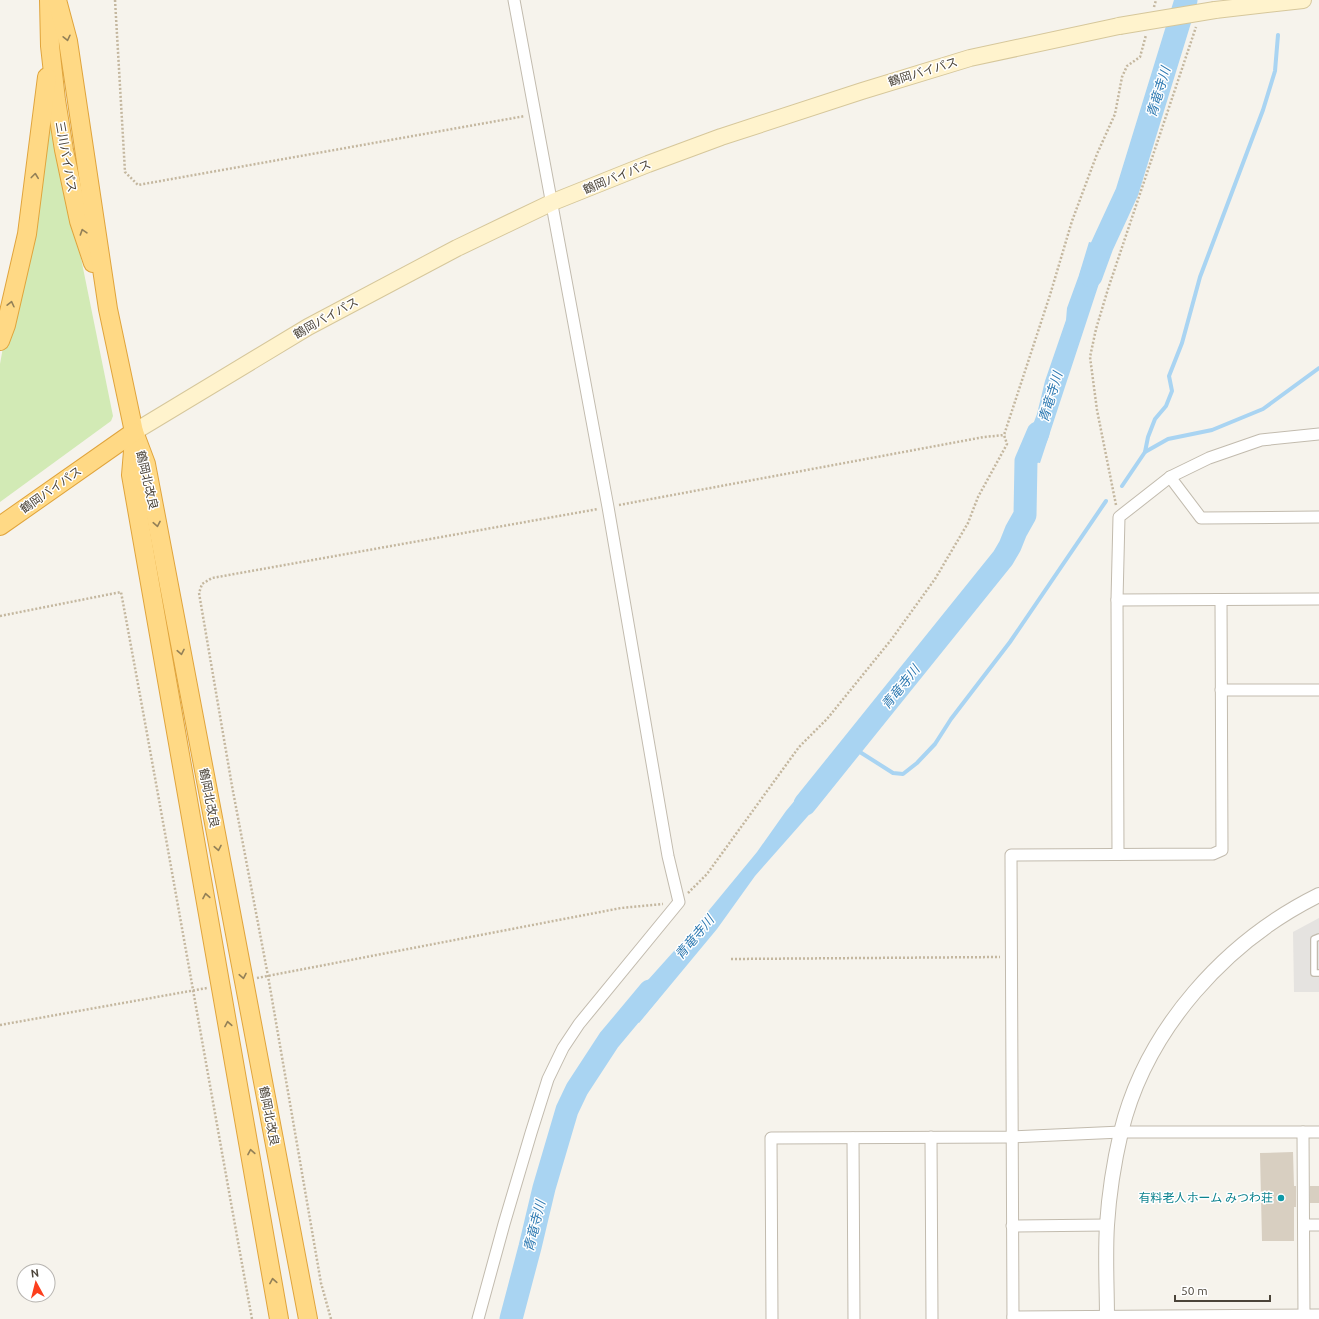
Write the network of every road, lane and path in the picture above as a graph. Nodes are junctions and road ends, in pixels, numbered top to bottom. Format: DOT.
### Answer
graph roads {
  1 [pos="49,0"];
  2 [pos="57,0"];
  3 [pos="115,0"];
  4 [pos="514,0"];
  5 [pos="1156,0"];
  6 [pos="1303,0"];
  7 [pos="1152,14"];
  8 [pos="1197,23"];
  9 [pos="1148,28"];
  10 [pos="50,46"];
  11 [pos="536,114"];
  12 [pos="553,202"];
  13 [pos="108,309"];
  14 [pos="0,341"];
  15 [pos="134,432"];
  16 [pos="1319,434"];
  17 [pos="1004,435"];
  18 [pos="1170,477"];
  19 [pos="608,507"];
  20 [pos="1119,517"];
  21 [pos="1319,517"];
  22 [pos="0,526"];
  23 [pos="1319,599"];
  24 [pos="1117,600"];
  25 [pos="1221,600"];
  26 [pos="0,616"];
  27 [pos="1221,690"];
  28 [pos="1319,690"];
  29 [pos="1118,854"];
  30 [pos="1319,895"];
  31 [pos="679,902"];
  32 [pos="1319,937"];
  33 [pos="1011,957"];
  34 [pos="731,958"];
  35 [pos="1319,973"];
  36 [pos="268,976"];
  37 [pos="244,981"];
  38 [pos="222,986"];
  39 [pos="192,990"];
  40 [pos="0,1025"];
  41 [pos="1121,1132"];
  42 [pos="1303,1132"];
  43 [pos="1319,1132"];
  44 [pos="931,1137"];
  45 [pos="1012,1137"];
  46 [pos="853,1138"];
  47 [pos="1304,1225"];
  48 [pos="1319,1225"];
  49 [pos="1012,1226"];
  50 [pos="1107,1226"];
  51 [pos="1304,1315"];
  52 [pos="1319,1315"];
  53 [pos="1211,1317"];
  54 [pos="1262,1317"];
  55 [pos="1013,1318"];
  56 [pos="1107,1318"];
  57 [pos="252,1319"];
  58 [pos="279,1319"];
  59 [pos="308,1319"];
  60 [pos="331,1319"];
  61 [pos="478,1319"];
  62 [pos="772,1319"];
  63 [pos="854,1319"];
  64 [pos="932,1319"];
  1 -- 10 [label="highway, 三川バイパス"];
  2 -- 13 [label="highway, 三川バイパス, one-way"];
  3 -- 11 [label="path"];
  4 -- 11 [label="street"];
  5 -- 7 [label="path"];
  6 -- 12 [label="main road, 鶴岡バイパス, bridge"];
  8 -- 20 [label="path"];
  9 -- 17 [label="path"];
  13 -- 10 [label="highway, 三川バイパス, one-way"];
  14 -- 10 [label="highway, one-way"];
  11 -- 12 [label="street"];
  12 -- 15 [label="main road, 鶴岡バイパス"];
  12 -- 19 [label="street"];
  13 -- 15 [label="highway, 三川バイパス"];
  15 -- 22 [label="highway, 鶴岡バイパス"];
  15 -- 37 [label="highway, 鶴岡北改良, one-way"];
  38 -- 15 [label="highway, 鶴岡北改良, one-way"];
  16 -- 18 [label="street"];
  17 -- 19 [label="path"];
  17 -- 31 [label="path"];
  18 -- 20 [label="street"];
  18 -- 21 [label="street"];
  19 -- 31 [label="street"];
  19 -- 36 [label="path"];
  20 -- 24 [label="street"];
  23 -- 25 [label="street"];
  24 -- 25 [label="street"];
  24 -- 29 [label="street"];
  25 -- 27 [label="street"];
  26 -- 39 [label="path"];
  27 -- 28 [label="street"];
  27 -- 29 [label="street"];
  29 -- 33 [label="street"];
  30 -- 41 [label="street"];
  31 -- 36 [label="path"];
  31 -- 61 [label="street"];
  32 -- 35 [label="lane"];
  33 -- 34 [label="path"];
  33 -- 45 [label="street"];
  36 -- 37 [label="path"];
  36 -- 60 [label="path"];
  37 -- 59 [label="highway, 鶴岡北改良"];
  38 -- 39 [label="path"];
  58 -- 38 [label="highway, 鶴岡北改良, one-way"];
  39 -- 40 [label="path"];
  39 -- 57 [label="path"];
  41 -- 42 [label="street"];
  41 -- 45 [label="street"];
  41 -- 50 [label="street"];
  42 -- 43 [label="street"];
  42 -- 47 [label="street"];
  44 -- 45 [label="street"];
  44 -- 46 [label="street"];
  44 -- 64 [label="street"];
  45 -- 49 [label="street"];
  46 -- 62 [label="street"];
  46 -- 63 [label="street"];
  47 -- 48 [label="street"];
  47 -- 51 [label="street"];
  49 -- 50 [label="street"];
  49 -- 55 [label="street"];
  50 -- 56 [label="street"];
  51 -- 52 [label="street"];
  51 -- 54 [label="street"];
  53 -- 54 [label="street"];
  53 -- 56 [label="street"];
  55 -- 56 [label="street"];
}
